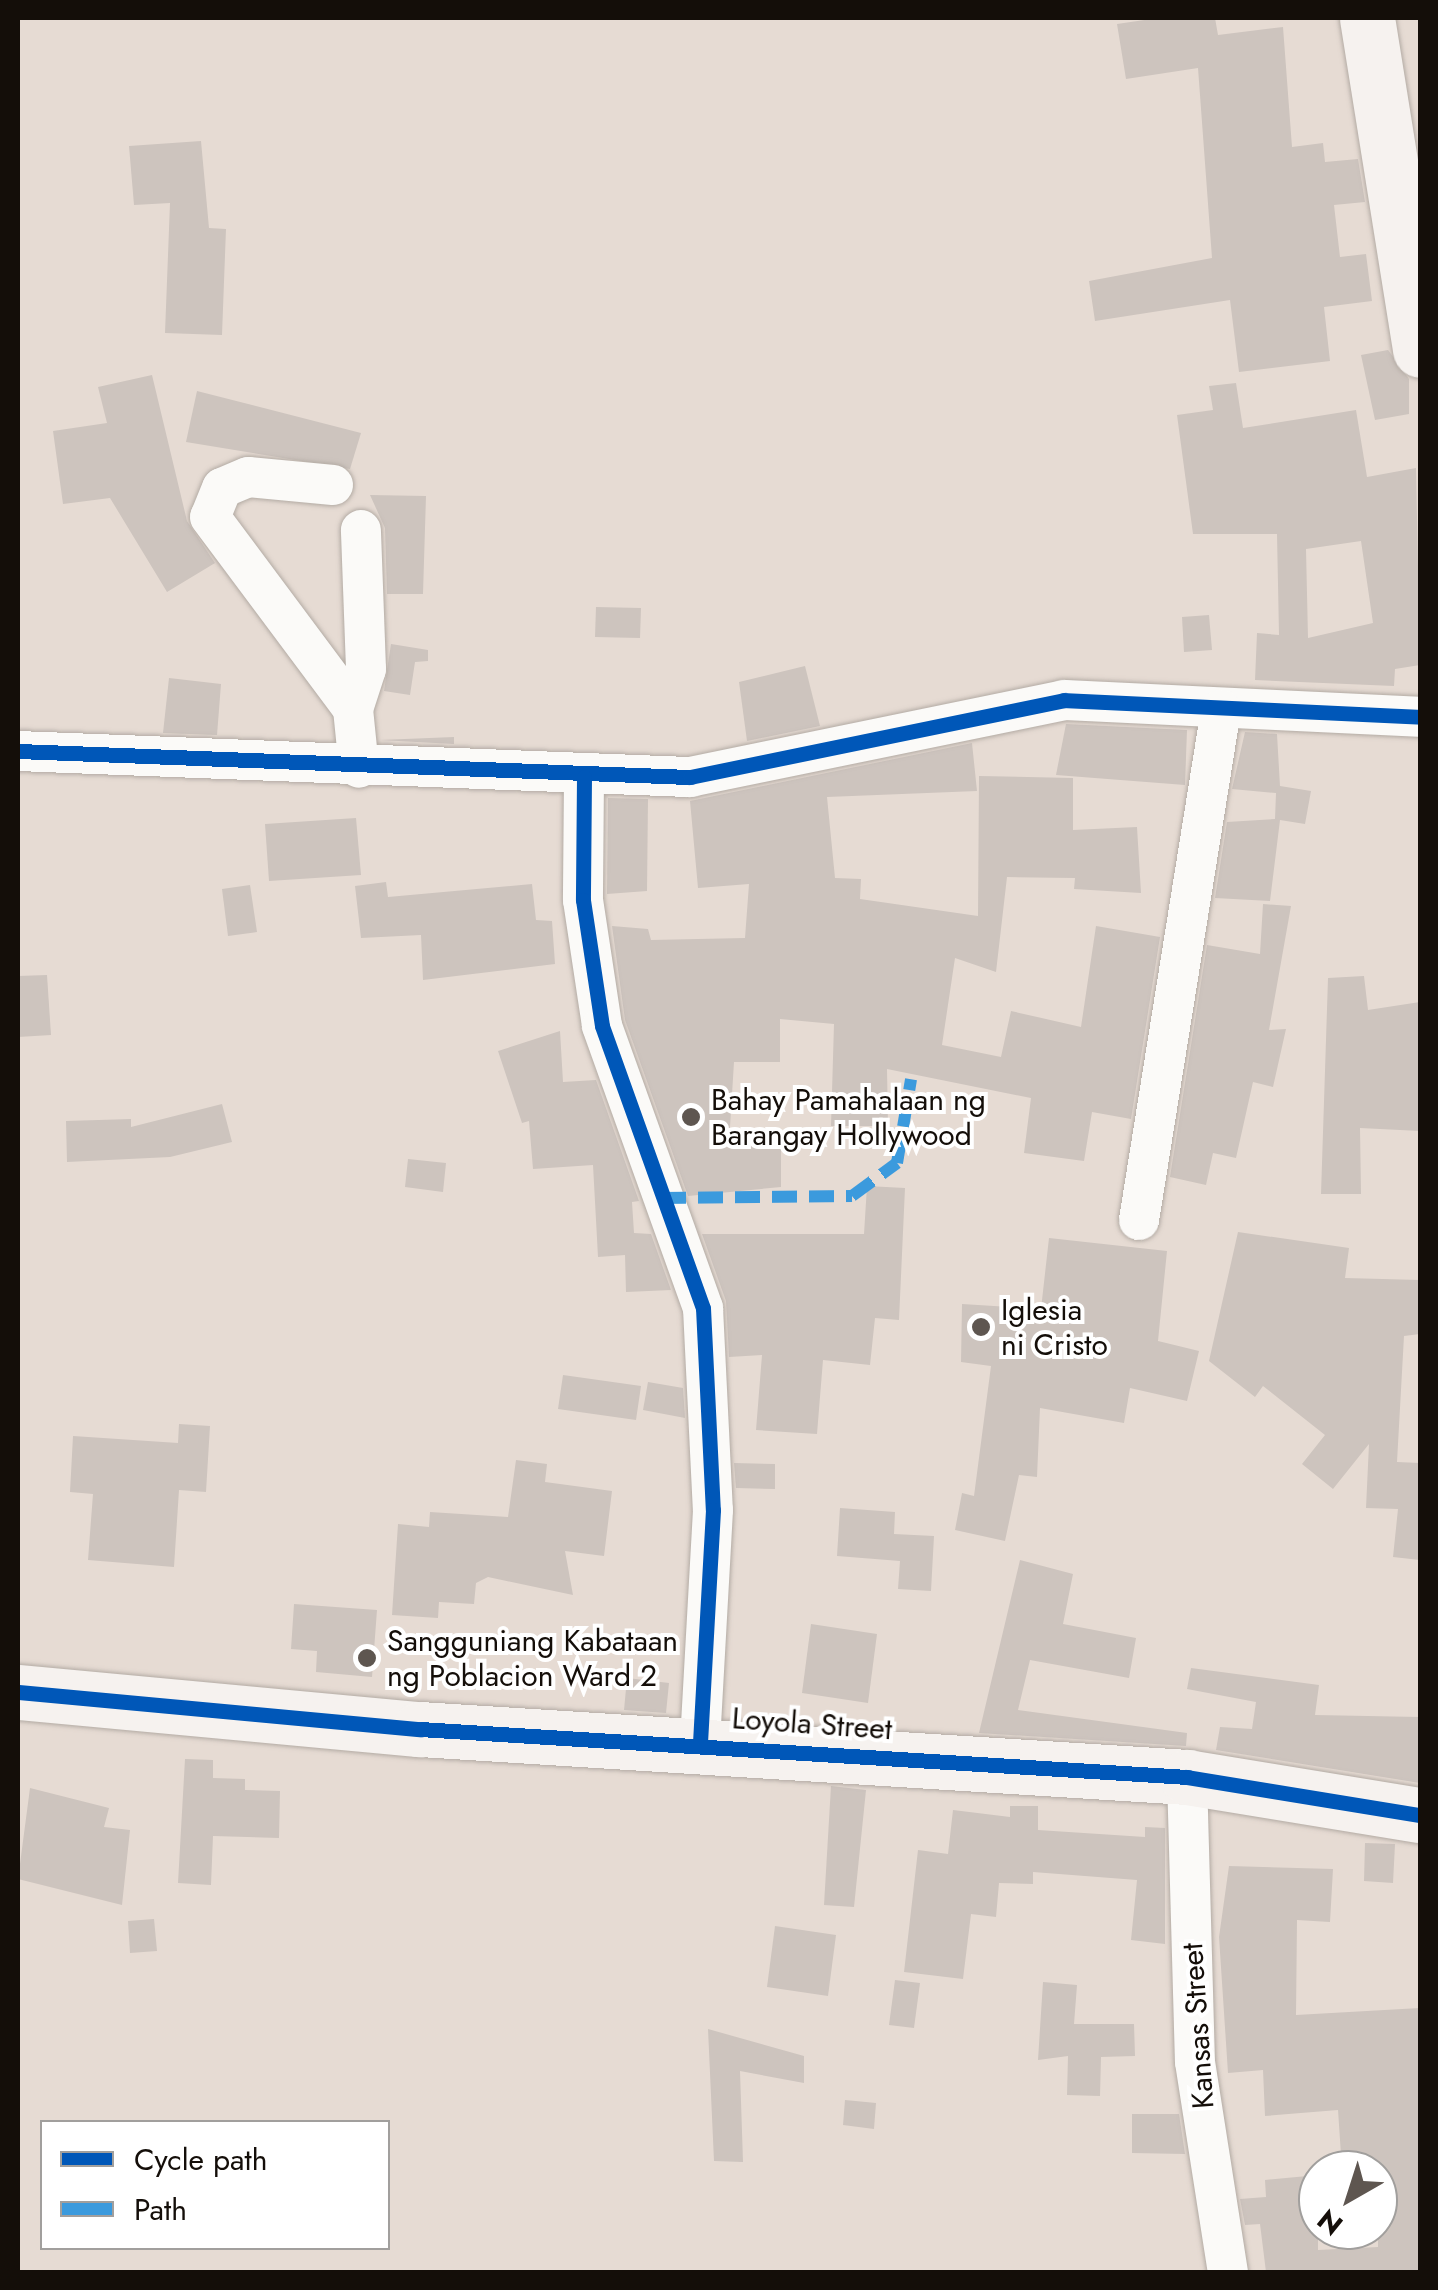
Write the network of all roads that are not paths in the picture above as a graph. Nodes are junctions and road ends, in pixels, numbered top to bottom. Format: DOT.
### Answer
graph roads {
  1 [pos="1367,18"];
  2 [pos="1420,350"];
  3 [pos="334,485"];
  4 [pos="361,530"];
  5 [pos="352,710"];
  6 [pos="1221,710"];
  7 [pos="1420,717"];
  8 [pos="18,751"];
  9 [pos="359,768"];
  10 [pos="584,778"];
  11 [pos="1139,1220"];
  12 [pos="18,1692"];
  13 [pos="700,1744"];
  14 [pos="1187,1777"];
  15 [pos="1420,1815"];
  16 [pos="1228,2272"];
  1 -- 2 [label="street"];
  3 -- 5 [label="street"];
  4 -- 5 [label="street"];
  5 -- 9 [label="street"];
  6 -- 7 [label="street"];
  6 -- 10 [label="street"];
  6 -- 11 [label="street"];
  8 -- 9 [label="street"];
  9 -- 10 [label="street"];
  10 -- 13 [label="street"];
  12 -- 13 [label="street, Loyola Street"];
  13 -- 14 [label="street, Loyola Street"];
  14 -- 15 [label="street, Loyola Street"];
  14 -- 16 [label="street, Kansas Street"];
}
